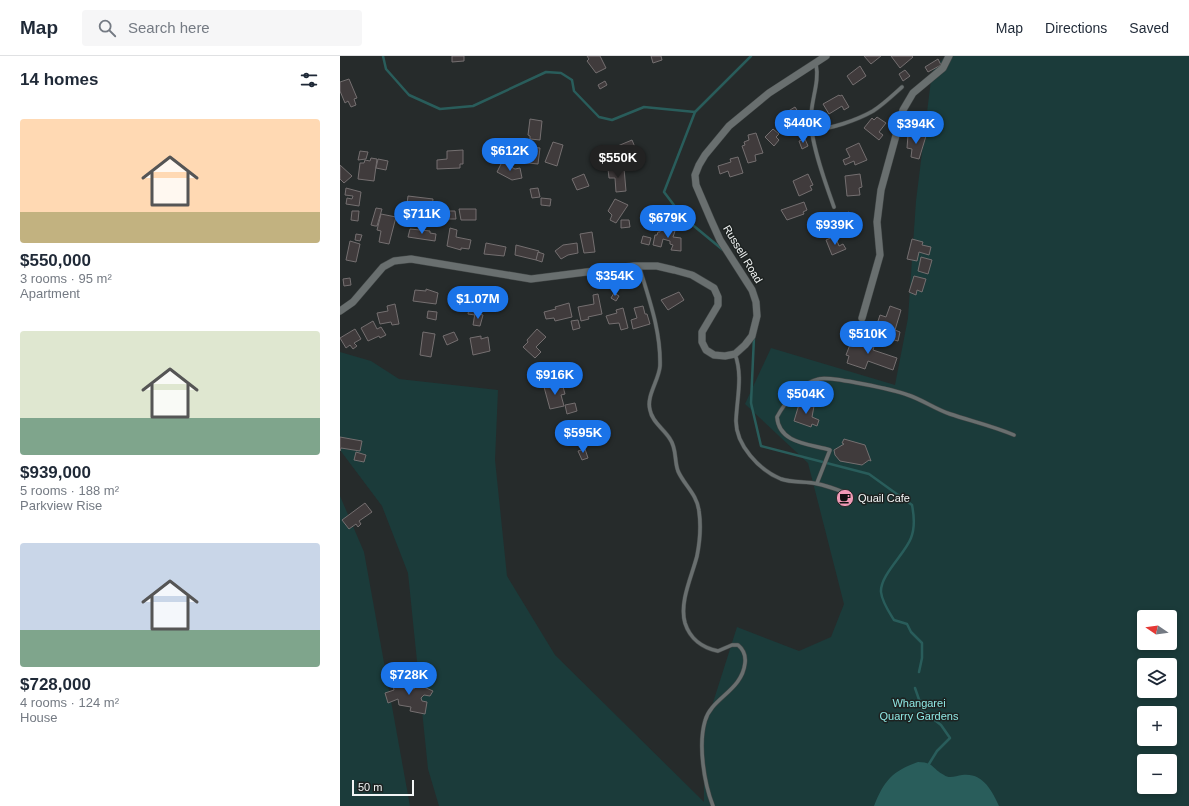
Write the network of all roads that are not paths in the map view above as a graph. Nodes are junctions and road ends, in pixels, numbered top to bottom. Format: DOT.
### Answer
graph roads {
  1 [pos="826,56"];
  2 [pos="949,56"];
  3 [pos="816,64"];
  4 [pos="902,87"];
  5 [pos="811,128"];
  6 [pos="834,207"];
  7 [pos="639,266"];
  8 [pos="340,311"];
  9 [pos="862,318"];
  10 [pos="735,354"];
  11 [pos="1014,435"];
  12 [pos="817,484"];
  13 [pos="847,494"];
  14 [pos="713,806"];
  1 -- 3 [label="street, Russell Road"];
  2 -- 9 [label="street"];
  3 -- 5 [label="lane"];
  3 -- 10 [label="street, Russell Road"];
  4 -- 5 [label="lane"];
  5 -- 6 [label="lane"];
  7 -- 8 [label="street"];
  7 -- 10 [label="street"];
  7 -- 14 [label="lane"];
  10 -- 12 [label="lane"];
  11 -- 12 [label="lane"];
  12 -- 13 [label="lane"];
}
